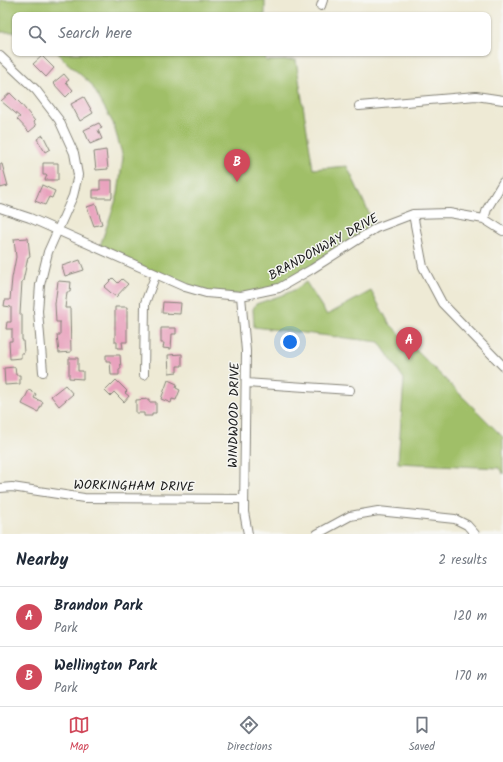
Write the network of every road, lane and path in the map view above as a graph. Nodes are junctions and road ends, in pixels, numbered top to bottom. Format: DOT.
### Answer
graph roads {
  1 [pos="0,56"];
  2 [pos="503,100"];
  3 [pos="360,106"];
  4 [pos="503,182"];
  5 [pos="0,208"];
  6 [pos="413,214"];
  7 [pos="484,219"];
  8 [pos="57,230"];
  9 [pos="503,231"];
  10 [pos="156,274"];
  11 [pos="241,296"];
  12 [pos="503,366"];
  13 [pos="43,372"];
  14 [pos="144,375"];
  15 [pos="246,383"];
  16 [pos="350,390"];
  17 [pos="0,488"];
  18 [pos="244,499"];
  19 [pos="248,534"];
  20 [pos="316,534"];
  21 [pos="475,534"];
  1 -- 8 [label="street"];
  2 -- 3 [label="street"];
  4 -- 7 [label="street"];
  5 -- 8 [label="street, BRANDONWAY DRIVE"];
  6 -- 7 [label="street, BRANDONWAY DRIVE"];
  6 -- 11 [label="street, BRANDONWAY DRIVE"];
  6 -- 12 [label="street"];
  7 -- 9 [label="street, BRANDONWAY DRIVE"];
  8 -- 10 [label="street, BRANDONWAY DRIVE"];
  8 -- 13 [label="street"];
  10 -- 11 [label="street, BRANDONWAY DRIVE"];
  10 -- 14 [label="street"];
  11 -- 15 [label="street, WINDWOOD DRIVE"];
  15 -- 16 [label="street"];
  15 -- 18 [label="street, WINDWOOD DRIVE"];
  17 -- 18 [label="street, WORKINGHAM DRIVE"];
  18 -- 19 [label="street, WINDWOOD DRIVE"];
  20 -- 21 [label="street"];
}
